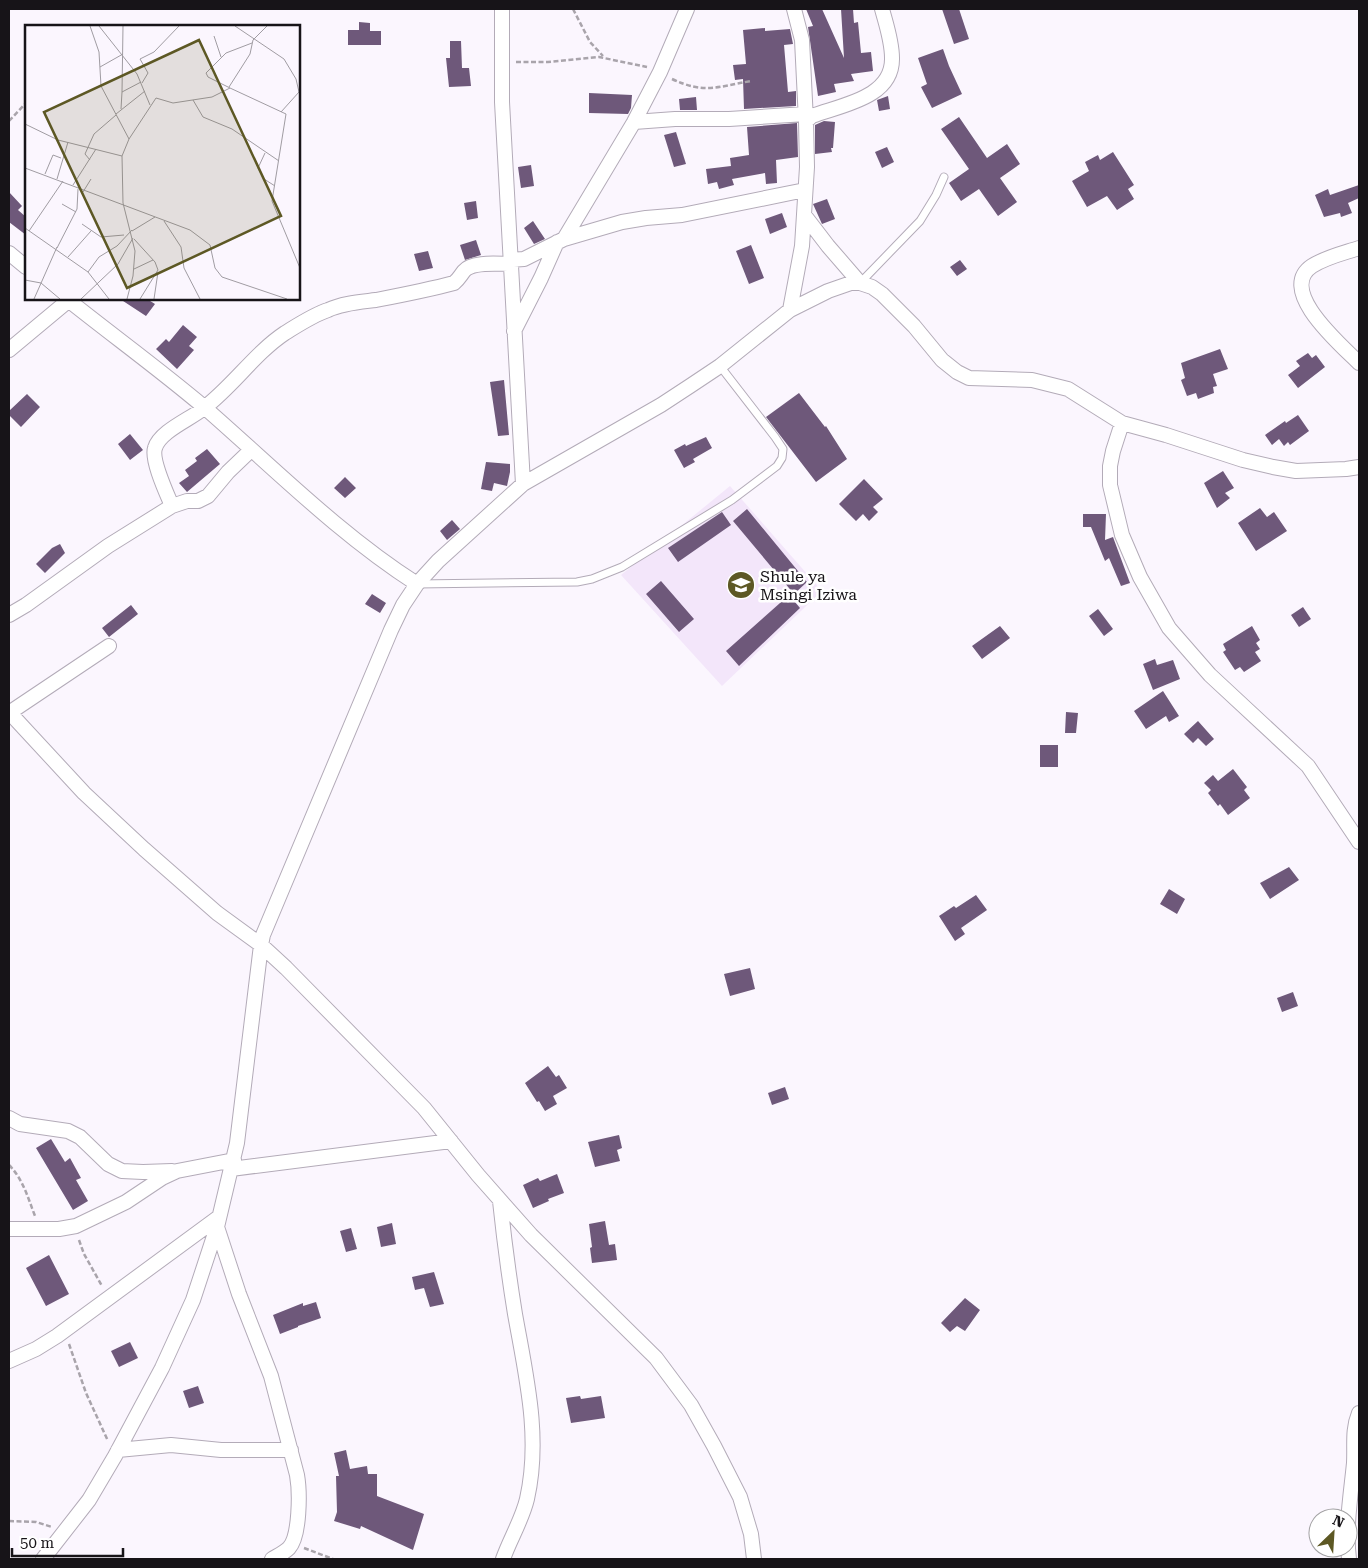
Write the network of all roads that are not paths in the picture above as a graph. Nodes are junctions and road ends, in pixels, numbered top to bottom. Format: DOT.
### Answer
graph roads {
  1 [pos="502,9"];
  2 [pos="687,9"];
  3 [pos="794,9"];
  4 [pos="882,9"];
  5 [pos="806,118"];
  6 [pos="634,122"];
  7 [pos="944,177"];
  8 [pos="805,190"];
  9 [pos="805,216"];
  10 [pos="561,240"];
  11 [pos="1359,248"];
  12 [pos="9,253"];
  13 [pos="510,262"];
  14 [pos="25,266"];
  15 [pos="860,283"];
  16 [pos="67,300"];
  17 [pos="69,300"];
  18 [pos="790,310"];
  19 [pos="514,332"];
  20 [pos="9,350"];
  21 [pos="1359,363"];
  22 [pos="720,366"];
  23 [pos="205,408"];
  24 [pos="1122,423"];
  25 [pos="251,450"];
  26 [pos="1359,467"];
  27 [pos="523,484"];
  28 [pos="172,506"];
  29 [pos="417,584"];
  30 [pos="9,615"];
  31 [pos="109,646"];
  32 [pos="9,713"];
  33 [pos="1359,842"];
  34 [pos="261,945"];
  35 [pos="9,1118"];
  36 [pos="450,1142"];
  37 [pos="233,1164"];
  38 [pos="178,1171"];
  39 [pos="500,1201"];
  40 [pos="218,1222"];
  41 [pos="9,1229"];
  42 [pos="9,1361"];
  43 [pos="1359,1414"];
  44 [pos="291,1450"];
  45 [pos="117,1453"];
  46 [pos="289,1550"];
  47 [pos="43,1559"];
  48 [pos="272,1559"];
  49 [pos="503,1559"];
  50 [pos="754,1559"];
  51 [pos="1349,1559"];
  1 -- 13 [label="street"];
  2 -- 6 [label="street"];
  3 -- 5 [label="street"];
  4 -- 5 [label="street"];
  5 -- 6 [label="street"];
  5 -- 8 [label="street"];
  6 -- 10 [label="street"];
  7 -- 15 [label="lane"];
  8 -- 9 [label="street"];
  8 -- 10 [label="street"];
  9 -- 15 [label="street"];
  9 -- 18 [label="street"];
  10 -- 13 [label="street"];
  10 -- 19 [label="street"];
  11 -- 21 [label="street"];
  12 -- 14 [label="street"];
  13 -- 19 [label="street"];
  13 -- 23 [label="street"];
  15 -- 18 [label="street"];
  15 -- 24 [label="street"];
  16 -- 20 [label="street"];
  17 -- 23 [label="street"];
  18 -- 22 [label="street"];
  19 -- 27 [label="street"];
  22 -- 27 [label="street"];
  22 -- 29 [label="lane"];
  23 -- 25 [label="street"];
  23 -- 28 [label="street"];
  24 -- 26 [label="street"];
  24 -- 33 [label="street"];
  25 -- 28 [label="street"];
  25 -- 29 [label="street"];
  27 -- 29 [label="street"];
  28 -- 30 [label="street"];
  29 -- 34 [label="street"];
  31 -- 32 [label="street"];
  32 -- 34 [label="street"];
  34 -- 36 [label="street"];
  34 -- 37 [label="street"];
  35 -- 38 [label="street"];
  36 -- 37 [label="street"];
  36 -- 39 [label="street"];
  37 -- 38 [label="street"];
  37 -- 40 [label="street"];
  38 -- 41 [label="street"];
  39 -- 49 [label="street"];
  39 -- 50 [label="street"];
  40 -- 42 [label="street"];
  40 -- 44 [label="street"];
  40 -- 45 [label="street"];
  43 -- 51 [label="street"];
  44 -- 45 [label="street"];
  44 -- 46 [label="street"];
  45 -- 47 [label="street"];
  46 -- 48 [label="street"];
}
